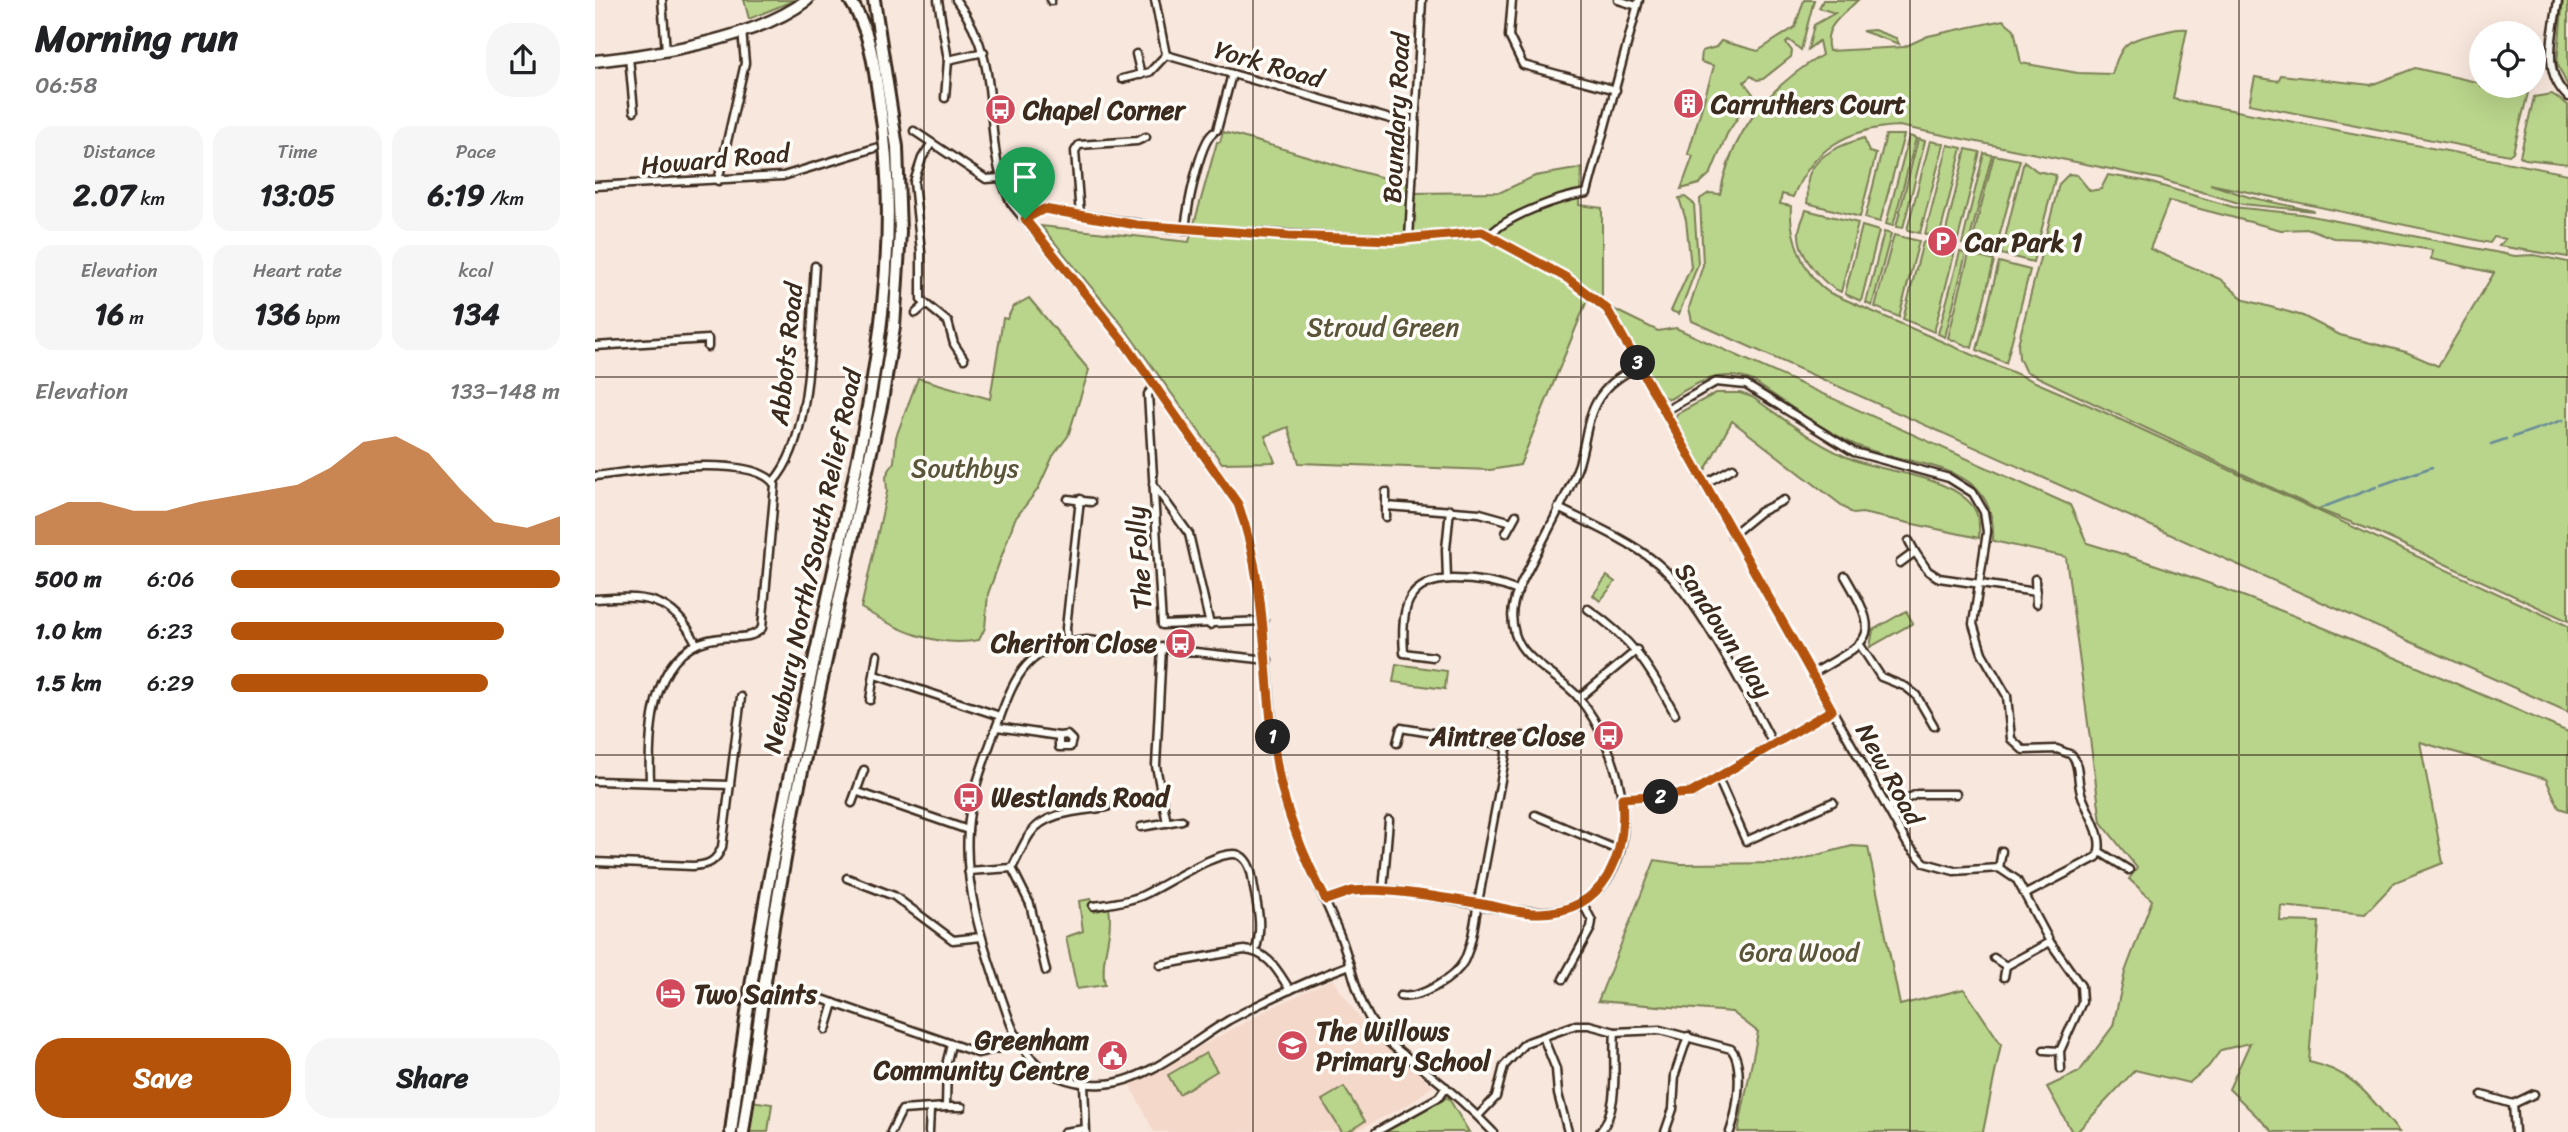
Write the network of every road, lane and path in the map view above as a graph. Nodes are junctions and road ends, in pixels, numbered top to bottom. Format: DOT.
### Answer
graph roads {
  1 [pos="662,0"];
  2 [pos="820,0"];
  3 [pos="849,0"];
  4 [pos="864,0"];
  5 [pos="874,0"];
  6 [pos="938,0"];
  7 [pos="956,0"];
  8 [pos="1155,0"];
  9 [pos="1422,0"];
  10 [pos="1512,0"];
  11 [pos="1618,0"];
  12 [pos="2558,0"];
  13 [pos="805,2"];
  14 [pos="1638,3"];
  15 [pos="742,30"];
  16 [pos="666,51"];
  17 [pos="984,52"];
  18 [pos="1136,54"];
  19 [pos="1166,55"];
  20 [pos="629,57"];
  21 [pos="948,60"];
  22 [pos="595,61"];
  23 [pos="1232,74"];
  24 [pos="1141,75"];
  25 [pos="1122,79"];
  26 [pos="1616,90"];
  27 [pos="2568,97"];
  28 [pos="945,98"];
  29 [pos="634,111"];
  30 [pos="1415,126"];
  31 [pos="914,131"];
  32 [pos="1146,136"];
  33 [pos="931,144"];
  34 [pos="875,148"];
  35 [pos="1000,178"];
  36 [pos="718,181"];
  37 [pos="595,186"];
  38 [pos="1080,215"];
  39 [pos="1025,219"];
  40 [pos="1185,230"];
  41 [pos="1490,235"];
  42 [pos="1409,239"];
  43 [pos="815,266"];
  44 [pos="925,305"];
  45 [pos="916,313"];
  46 [pos="595,346"];
  47 [pos="708,347"];
  48 [pos="964,359"];
  49 [pos="1639,366"];
  50 [pos="1155,386"];
  51 [pos="1665,411"];
  52 [pos="1733,468"];
  53 [pos="595,476"];
  54 [pos="773,482"];
  55 [pos="1153,484"];
  56 [pos="1704,484"];
  57 [pos="1386,492"];
  58 [pos="1068,499"];
  59 [pos="1079,500"];
  60 [pos="1784,500"];
  61 [pos="1091,502"];
  62 [pos="1386,506"];
  63 [pos="1559,508"];
  64 [pos="1450,509"];
  65 [pos="1386,517"];
  66 [pos="1506,533"];
  67 [pos="1732,534"];
  68 [pos="1909,541"];
  69 [pos="1915,552"];
  70 [pos="1900,563"];
  71 [pos="1845,576"];
  72 [pos="1447,579"];
  73 [pos="2035,579"];
  74 [pos="1979,585"];
  75 [pos="1518,591"];
  76 [pos="2036,592"];
  77 [pos="595,599"];
  78 [pos="2036,604"];
  79 [pos="1588,609"];
  80 [pos="1264,621"];
  81 [pos="1210,625"];
  82 [pos="1067,642"];
  83 [pos="696,643"];
  84 [pos="1860,645"];
  85 [pos="1162,647"];
  86 [pos="1637,650"];
  87 [pos="877,655"];
  88 [pos="1433,657"];
  89 [pos="1268,660"];
  90 [pos="1812,674"];
  91 [pos="875,676"];
  92 [pos="741,697"];
  93 [pos="1579,698"];
  94 [pos="870,700"];
  95 [pos="1832,710"];
  96 [pos="1675,714"];
  97 [pos="1000,716"];
  98 [pos="1934,726"];
  99 [pos="997,727"];
  100 [pos="1059,736"];
  101 [pos="1523,736"];
  102 [pos="1397,743"];
  103 [pos="1773,744"];
  104 [pos="1507,748"];
  105 [pos="864,770"];
  106 [pos="1718,778"];
  107 [pos="595,780"];
  108 [pos="650,781"];
  109 [pos="730,785"];
  110 [pos="858,792"];
  111 [pos="1955,794"];
  112 [pos="1622,798"];
  113 [pos="1833,802"];
  114 [pos="852,803"];
  115 [pos="1107,807"];
  116 [pos="1887,808"];
  117 [pos="1535,815"];
  118 [pos="1182,820"];
  119 [pos="1389,820"];
  120 [pos="1167,822"];
  121 [pos="1141,827"];
  122 [pos="968,830"];
  123 [pos="1620,851"];
  124 [pos="2002,851"];
  125 [pos="2100,852"];
  126 [pos="595,862"];
  127 [pos="1012,868"];
  128 [pos="1999,868"];
  129 [pos="2129,870"];
  130 [pos="968,871"];
  131 [pos="846,878"];
  132 [pos="1383,890"];
  133 [pos="2026,894"];
  134 [pos="1326,900"];
  135 [pos="1582,902"];
  136 [pos="1478,903"];
  137 [pos="1093,906"];
  138 [pos="981,937"];
  139 [pos="1039,941"];
  140 [pos="2050,942"];
  141 [pos="1029,943"];
  142 [pos="1255,951"];
  143 [pos="1994,957"];
  144 [pos="1560,963"];
  145 [pos="1160,965"];
  146 [pos="1350,965"];
  147 [pos="2006,966"];
  148 [pos="1569,968"];
  149 [pos="1046,971"];
  150 [pos="2004,977"];
  151 [pos="1563,979"];
  152 [pos="1290,990"];
  153 [pos="1400,996"];
  154 [pos="822,999"];
  155 [pos="834,1003"];
  156 [pos="825,1030"];
  157 [pos="1615,1032"];
  158 [pos="1018,1036"];
  159 [pos="1688,1036"];
  160 [pos="1543,1037"];
  161 [pos="951,1045"];
  162 [pos="2044,1050"];
  163 [pos="2060,1051"];
  164 [pos="2061,1069"];
  165 [pos="1084,1084"];
  166 [pos="1446,1087"];
  167 [pos="2534,1094"];
  168 [pos="2482,1095"];
  169 [pos="2513,1104"];
  170 [pos="946,1107"];
  171 [pos="962,1107"];
  172 [pos="930,1110"];
  173 [pos="1478,1116"];
  174 [pos="1086,1130"];
  175 [pos="731,1132"];
  176 [pos="743,1132"];
  177 [pos="891,1132"];
  178 [pos="929,1132"];
  179 [pos="1064,1132"];
  180 [pos="1376,1132"];
  181 [pos="1493,1132"];
  182 [pos="1568,1132"];
  183 [pos="1600,1132"];
  184 [pos="1665,1132"];
  185 [pos="1730,1132"];
  186 [pos="2515,1132"];
  1 -- 16 [label="street"];
  2 -- 13 [label="main road"];
  3 -- 4 [label="highway"];
  3 -- 175 [label="highway, Newbury North/South Relief Road"];
  5 -- 176 [label="highway, Newbury North/South Relief Road"];
  6 -- 21 [label="street"];
  7 -- 17 [label="street"];
  8 -- 19 [label="street"];
  9 -- 30 [label="street, Boundary Road"];
  10 -- 26 [label="street"];
  11 -- 14 [label="street"];
  12 -- 27 [label="street"];
  13 -- 15 [label="main road"];
  14 -- 26 [label="street"];
  15 -- 16 [label="main road"];
  15 -- 36 [label="street"];
  16 -- 20 [label="main road"];
  17 -- 21 [label="street"];
  17 -- 35 [label="street"];
  18 -- 24 [label="street"];
  19 -- 23 [label="street, York Road"];
  19 -- 24 [label="street"];
  20 -- 22 [label="main road"];
  20 -- 29 [label="street"];
  21 -- 28 [label="street"];
  23 -- 30 [label="street, York Road"];
  23 -- 40 [label="street"];
  24 -- 25 [label="street"];
  26 -- 41 [label="street"];
  30 -- 42 [label="street, Boundary Road"];
  31 -- 33 [label="street"];
  32 -- 38 [label="street"];
  33 -- 35 [label="street"];
  33 -- 44 [label="street"];
  34 -- 36 [label="street, Howard Road"];
  35 -- 39 [label="street"];
  36 -- 37 [label="street, Howard Road"];
  38 -- 39 [label="street"];
  38 -- 40 [label="street"];
  39 -- 50 [label="street"];
  40 -- 42 [label="street"];
  41 -- 42 [label="street"];
  41 -- 49 [label="street, New Road"];
  43 -- 54 [label="street, Abbots Road"];
  44 -- 45 [label="street"];
  44 -- 48 [label="street"];
  46 -- 47 [label="street"];
  49 -- 51 [label="street, New Road"];
  49 -- 63 [label="street"];
  50 -- 55 [label="street, The Folly"];
  50 -- 80 [label="street"];
  51 -- 56 [label="street, New Road"];
  51 -- 74 [label="street"];
  52 -- 56 [label="street"];
  53 -- 54 [label="street"];
  54 -- 83 [label="street"];
  55 -- 81 [label="street, The Folly"];
  55 -- 81 [label="street, The Folly"];
  56 -- 67 [label="street, New Road"];
  57 -- 62 [label="street"];
  58 -- 59 [label="street"];
  59 -- 61 [label="street"];
  59 -- 82 [label="street"];
  60 -- 67 [label="street"];
  62 -- 64 [label="street"];
  62 -- 65 [label="street"];
  63 -- 75 [label="street"];
  63 -- 103 [label="street, Sandown Way"];
  64 -- 66 [label="street"];
  64 -- 72 [label="street"];
  67 -- 90 [label="street, New Road"];
  68 -- 69 [label="street"];
  69 -- 70 [label="street"];
  69 -- 74 [label="street"];
  71 -- 84 [label="street"];
  72 -- 75 [label="street"];
  72 -- 88 [label="street"];
  73 -- 76 [label="street"];
  74 -- 76 [label="street"];
  74 -- 125 [label="street"];
  75 -- 93 [label="street"];
  76 -- 78 [label="street"];
  77 -- 83 [label="street"];
  79 -- 86 [label="street"];
  80 -- 81 [label="street, The Folly"];
  80 -- 89 [label="street"];
  82 -- 85 [label="street"];
  82 -- 97 [label="street"];
  83 -- 108 [label="street"];
  84 -- 90 [label="street"];
  84 -- 98 [label="street"];
  85 -- 89 [label="street"];
  85 -- 120 [label="street"];
  86 -- 93 [label="street"];
  86 -- 96 [label="street"];
  87 -- 91 [label="street"];
  89 -- 134 [label="street"];
  90 -- 95 [label="street, New Road"];
  91 -- 94 [label="street"];
  91 -- 97 [label="street"];
  92 -- 109 [label="street"];
  93 -- 112 [label="street"];
  95 -- 103 [label="street"];
  95 -- 116 [label="street, New Road"];
  97 -- 99 [label="street"];
  99 -- 100 [label="street"];
  99 -- 122 [label="street"];
  101 -- 104 [label="street"];
  102 -- 104 [label="street"];
  103 -- 106 [label="street"];
  104 -- 136 [label="street"];
  105 -- 110 [label="street"];
  106 -- 112 [label="street"];
  106 -- 113 [label="street"];
  107 -- 108 [label="street"];
  108 -- 109 [label="street"];
  109 -- 126 [label="street"];
  110 -- 114 [label="street"];
  110 -- 122 [label="street"];
  111 -- 116 [label="street"];
  112 -- 123 [label="street"];
  115 -- 127 [label="street"];
  116 -- 128 [label="street, New Road"];
  117 -- 123 [label="street"];
  118 -- 120 [label="street"];
  119 -- 132 [label="street"];
  120 -- 121 [label="street"];
  122 -- 130 [label="street"];
  123 -- 135 [label="street"];
  124 -- 128 [label="street"];
  125 -- 129 [label="street"];
  125 -- 133 [label="street"];
  127 -- 130 [label="street"];
  127 -- 139 [label="street"];
  128 -- 133 [label="street"];
  130 -- 138 [label="street"];
  131 -- 138 [label="street"];
  132 -- 134 [label="street"];
  132 -- 136 [label="street"];
  133 -- 140 [label="street"];
  134 -- 146 [label="street"];
  135 -- 136 [label="street"];
  135 -- 148 [label="street"];
  136 -- 153 [label="street"];
  137 -- 142 [label="street"];
  138 -- 158 [label="street"];
  139 -- 141 [label="street"];
  139 -- 149 [label="street"];
  140 -- 147 [label="street"];
  140 -- 163 [label="street"];
  142 -- 145 [label="street"];
  142 -- 152 [label="street"];
  143 -- 147 [label="street"];
  144 -- 148 [label="street"];
  146 -- 152 [label="street"];
  146 -- 166 [label="street"];
  147 -- 150 [label="street"];
  148 -- 151 [label="street"];
  152 -- 165 [label="street"];
  154 -- 155 [label="street"];
  155 -- 156 [label="street"];
  155 -- 161 [label="street"];
  157 -- 159 [label="street"];
  157 -- 160 [label="street"];
  157 -- 183 [label="street"];
  158 -- 161 [label="street"];
  158 -- 165 [label="street"];
  159 -- 184 [label="street"];
  159 -- 185 [label="street"];
  160 -- 173 [label="street"];
  160 -- 182 [label="street"];
  161 -- 170 [label="street"];
  162 -- 163 [label="street"];
  163 -- 164 [label="street"];
  165 -- 174 [label="street"];
  166 -- 173 [label="street"];
  166 -- 180 [label="street"];
  167 -- 169 [label="street"];
  168 -- 169 [label="street"];
  169 -- 186 [label="street"];
  170 -- 171 [label="street"];
  170 -- 172 [label="street"];
  172 -- 177 [label="street"];
  172 -- 178 [label="street"];
  173 -- 181 [label="street"];
  174 -- 179 [label="street"];
}
